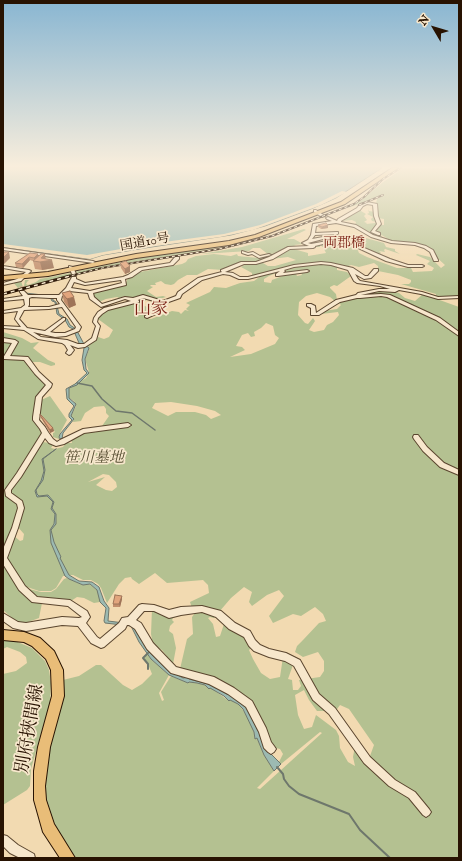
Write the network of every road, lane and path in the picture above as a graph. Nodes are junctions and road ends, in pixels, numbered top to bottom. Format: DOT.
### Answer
graph roads {
  1 [pos="330,208"];
  2 [pos="334,208"];
  3 [pos="359,208"];
  4 [pos="375,208"];
  5 [pos="321,215"];
  6 [pos="337,223"];
  7 [pos="337,233"];
  8 [pos="314,234"];
  9 [pos="350,237"];
  10 [pos="392,242"];
  11 [pos="310,243"];
  12 [pos="3,249"];
  13 [pos="282,251"];
  14 [pos="243,252"];
  15 [pos="45,255"];
  16 [pos="177,258"];
  17 [pos="436,260"];
  18 [pos="38,262"];
  19 [pos="93,262"];
  20 [pos="299,266"];
  21 [pos="422,266"];
  22 [pos="3,267"];
  23 [pos="350,269"];
  24 [pos="376,270"];
  25 [pos="307,271"];
  26 [pos="223,273"];
  27 [pos="26,274"];
  28 [pos="73,274"];
  29 [pos="123,278"];
  30 [pos="4,281"];
  31 [pos="100,283"];
  32 [pos="388,287"];
  33 [pos="68,289"];
  34 [pos="102,289"];
  35 [pos="24,291"];
  36 [pos="90,292"];
  37 [pos="60,296"];
  38 [pos="358,296"];
  39 [pos="459,297"];
  40 [pos="148,298"];
  41 [pos="3,299"];
  42 [pos="156,302"];
  43 [pos="309,305"];
  44 [pos="59,306"];
  45 [pos="24,308"];
  46 [pos="3,312"];
  47 [pos="147,317"];
  48 [pos="63,319"];
  49 [pos="5,327"];
  50 [pos="26,329"];
  51 [pos="46,333"];
  52 [pos="459,334"];
  53 [pos="3,340"];
  54 [pos="62,341"];
  55 [pos="69,354"];
  56 [pos="128,425"];
  57 [pos="44,433"];
  58 [pos="416,436"];
  59 [pos="459,473"];
  60 [pos="3,612"];
  61 [pos="3,617"];
  62 [pos="80,622"];
  63 [pos="12,623"];
  64 [pos="125,623"];
  65 [pos="8,635"];
  66 [pos="270,749"];
  67 [pos="426,812"];
  68 [pos="3,840"];
  69 [pos="30,858"];
  70 [pos="68,858"];
  1 -- 5 [label="highway, 国道10号"];
  2 -- 5 [label="highway, 国道10号"];
  3 -- 6 [label="street"];
  4 -- 10 [label="street"];
  5 -- 6 [label="street"];
  5 -- 19 [label="highway, 国道10号"];
  5 -- 28 [label="highway, 国道10号"];
  6 -- 8 [label="street"];
  6 -- 10 [label="street"];
  7 -- 8 [label="street"];
  8 -- 11 [label="street"];
  9 -- 11 [label="street"];
  10 -- 17 [label="street"];
  11 -- 13 [label="street"];
  11 -- 21 [label="street"];
  12 -- 15 [label="street"];
  13 -- 14 [label="street"];
  13 -- 26 [label="street"];
  15 -- 18 [label="street"];
  15 -- 19 [label="street"];
  16 -- 29 [label="street"];
  19 -- 28 [label="highway, 国道10号"];
  20 -- 23 [label="street"];
  20 -- 25 [label="street"];
  20 -- 26 [label="street"];
  22 -- 27 [label="street"];
  23 -- 24 [label="street"];
  23 -- 32 [label="street"];
  26 -- 42 [label="street"];
  27 -- 28 [label="highway, 国道10号"];
  27 -- 30 [label="highway, 国道10号"];
  27 -- 35 [label="street"];
  28 -- 29 [label="street"];
  28 -- 33 [label="street"];
  29 -- 34 [label="street"];
  31 -- 34 [label="street"];
  32 -- 38 [label="street"];
  32 -- 39 [label="street"];
  33 -- 36 [label="street"];
  33 -- 37 [label="street"];
  34 -- 36 [label="street"];
  35 -- 37 [label="street"];
  35 -- 41 [label="street"];
  35 -- 45 [label="street"];
  36 -- 40 [label="street"];
  37 -- 44 [label="street"];
  38 -- 43 [label="street"];
  38 -- 52 [label="street"];
  40 -- 42 [label="street"];
  40 -- 54 [label="street"];
  42 -- 47 [label="street"];
  44 -- 45 [label="street"];
  44 -- 51 [label="street"];
  45 -- 46 [label="street"];
  45 -- 50 [label="street"];
  48 -- 51 [label="street"];
  49 -- 50 [label="street"];
  50 -- 51 [label="street"];
  50 -- 54 [label="street"];
  53 -- 57 [label="street"];
  54 -- 55 [label="street"];
  56 -- 57 [label="street"];
  57 -- 62 [label="street"];
  58 -- 59 [label="street"];
  60 -- 63 [label="street"];
  61 -- 63 [label="street"];
  62 -- 63 [label="street"];
  62 -- 64 [label="street"];
  64 -- 66 [label="street"];
  64 -- 67 [label="street"];
  65 -- 70 [label="main road, 別府挾間線"];
  68 -- 69 [label="street"];
}
